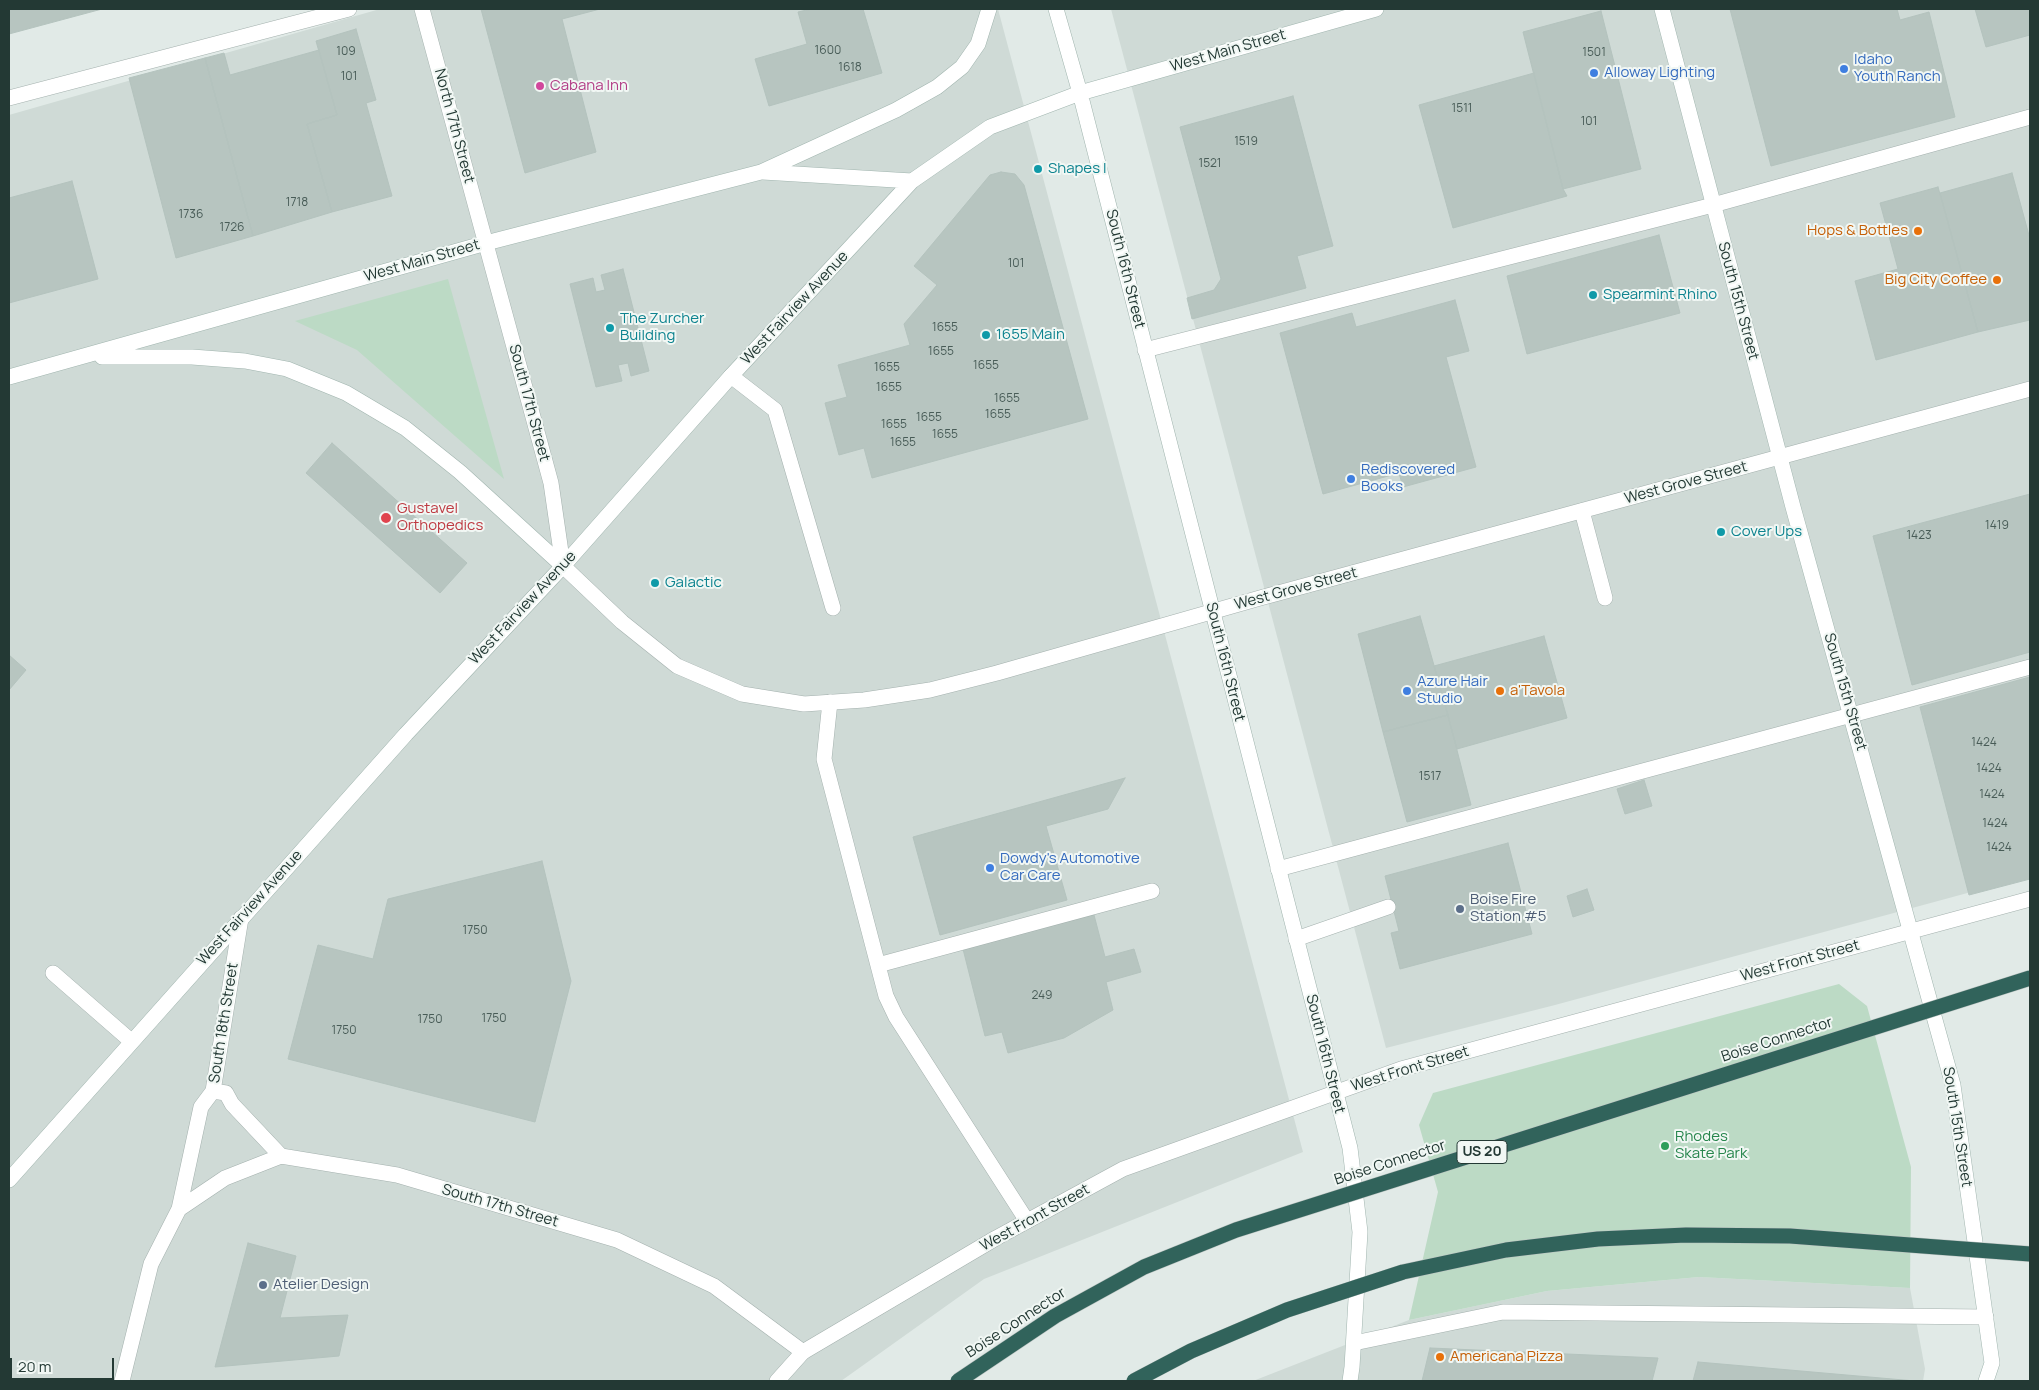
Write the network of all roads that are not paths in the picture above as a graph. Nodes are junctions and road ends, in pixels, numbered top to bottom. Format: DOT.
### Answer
graph roads {
  1 [pos="349,9"];
  2 [pos="422,9"];
  3 [pos="990,9"];
  4 [pos="1056,9"];
  5 [pos="1376,9"];
  6 [pos="1662,9"];
  7 [pos="1080,93"];
  8 [pos="9,98"];
  9 [pos="2030,118"];
  10 [pos="762,172"];
  11 [pos="912,181"];
  12 [pos="1713,206"];
  13 [pos="486,243"];
  14 [pos="1145,350"];
  15 [pos="84,357"];
  16 [pos="731,376"];
  17 [pos="9,377"];
  18 [pos="2030,389"];
  19 [pos="1780,457"];
  20 [pos="1582,511"];
  21 [pos="563,566"];
  22 [pos="1605,598"];
  23 [pos="833,608"];
  24 [pos="1212,612"];
  25 [pos="2030,667"];
  26 [pos="830,702"];
  27 [pos="1851,715"];
  28 [pos="1278,869"];
  29 [pos="1152,891"];
  30 [pos="2030,899"];
  31 [pos="1388,908"];
  32 [pos="242,918"];
  33 [pos="1911,930"];
  34 [pos="1296,939"];
  35 [pos="878,965"];
  36 [pos="53,973"];
  37 [pos="2030,978"];
  38 [pos="131,1041"];
  39 [pos="213,1091"];
  40 [pos="1335,1093"];
  41 [pos="281,1156"];
  42 [pos="9,1180"];
  43 [pos="179,1209"];
  44 [pos="1027,1221"];
  45 [pos="2030,1254"];
  46 [pos="1986,1317"];
  47 [pos="1354,1343"];
  48 [pos="803,1352"];
  49 [pos="122,1381"];
  50 [pos="777,1381"];
  51 [pos="958,1381"];
  52 [pos="1134,1381"];
  53 [pos="1350,1381"];
  54 [pos="1986,1381"];
  1 -- 8 [label="main road"];
  2 -- 13 [label="main road, North 17th Street"];
  3 -- 10 [label="main road"];
  4 -- 7 [label="main road, South 16th Street"];
  5 -- 7 [label="main road, West Main Street"];
  6 -- 12 [label="main road, South 15th Street"];
  7 -- 11 [label="main road, West Fairview Avenue"];
  7 -- 14 [label="main road, South 16th Street"];
  9 -- 12 [label="main road"];
  10 -- 11 [label="main road"];
  10 -- 13 [label="main road, West Main Street"];
  11 -- 16 [label="main road, West Fairview Avenue"];
  12 -- 14 [label="main road"];
  12 -- 19 [label="main road, South 15th Street"];
  13 -- 15 [label="main road, West Main Street"];
  13 -- 21 [label="main road, South 17th Street"];
  14 -- 24 [label="main road, South 16th Street"];
  15 -- 17 [label="main road, West Main Street"];
  15 -- 21 [label="main road, West Main Street"];
  16 -- 21 [label="main road, West Fairview Avenue"];
  16 -- 23 [label="main road"];
  18 -- 19 [label="main road, West Grove Street"];
  19 -- 20 [label="main road, West Grove Street"];
  19 -- 27 [label="main road, South 15th Street"];
  20 -- 22 [label="main road"];
  20 -- 24 [label="main road, West Grove Street"];
  21 -- 26 [label="main road, West Grove Street"];
  21 -- 32 [label="main road, West Fairview Avenue"];
  24 -- 26 [label="main road, West Grove Street"];
  24 -- 28 [label="main road, South 16th Street"];
  25 -- 27 [label="main road"];
  26 -- 35 [label="main road"];
  27 -- 28 [label="main road"];
  27 -- 33 [label="main road, South 15th Street"];
  28 -- 34 [label="main road, South 16th Street"];
  29 -- 35 [label="main road"];
  30 -- 33 [label="main road, West Front Street"];
  31 -- 34 [label="main road"];
  32 -- 38 [label="main road, West Fairview Avenue"];
  32 -- 39 [label="main road, South 18th Street"];
  33 -- 40 [label="main road, West Front Street"];
  33 -- 46 [label="main road, South 15th Street"];
  34 -- 40 [label="main road, South 16th Street"];
  35 -- 44 [label="main road"];
  36 -- 38 [label="main road"];
  37 -- 51 [label="highway, Boise Connector / US 20, bridge"];
  38 -- 42 [label="main road, West Fairview Avenue"];
  39 -- 41 [label="main road"];
  39 -- 43 [label="main road, South 18th Street"];
  40 -- 44 [label="main road, West Front Street"];
  40 -- 47 [label="main road, South 16th Street"];
  41 -- 43 [label="main road"];
  41 -- 48 [label="main road, South 17th Street"];
  43 -- 49 [label="main road, South 18th Street"];
  44 -- 48 [label="main road, West Front Street"];
  45 -- 52 [label="highway, bridge"];
  46 -- 47 [label="main road"];
  46 -- 54 [label="main road, South 15th Street"];
  47 -- 53 [label="main road, South 16th Street"];
  48 -- 50 [label="main road, West Front Street"];
}
